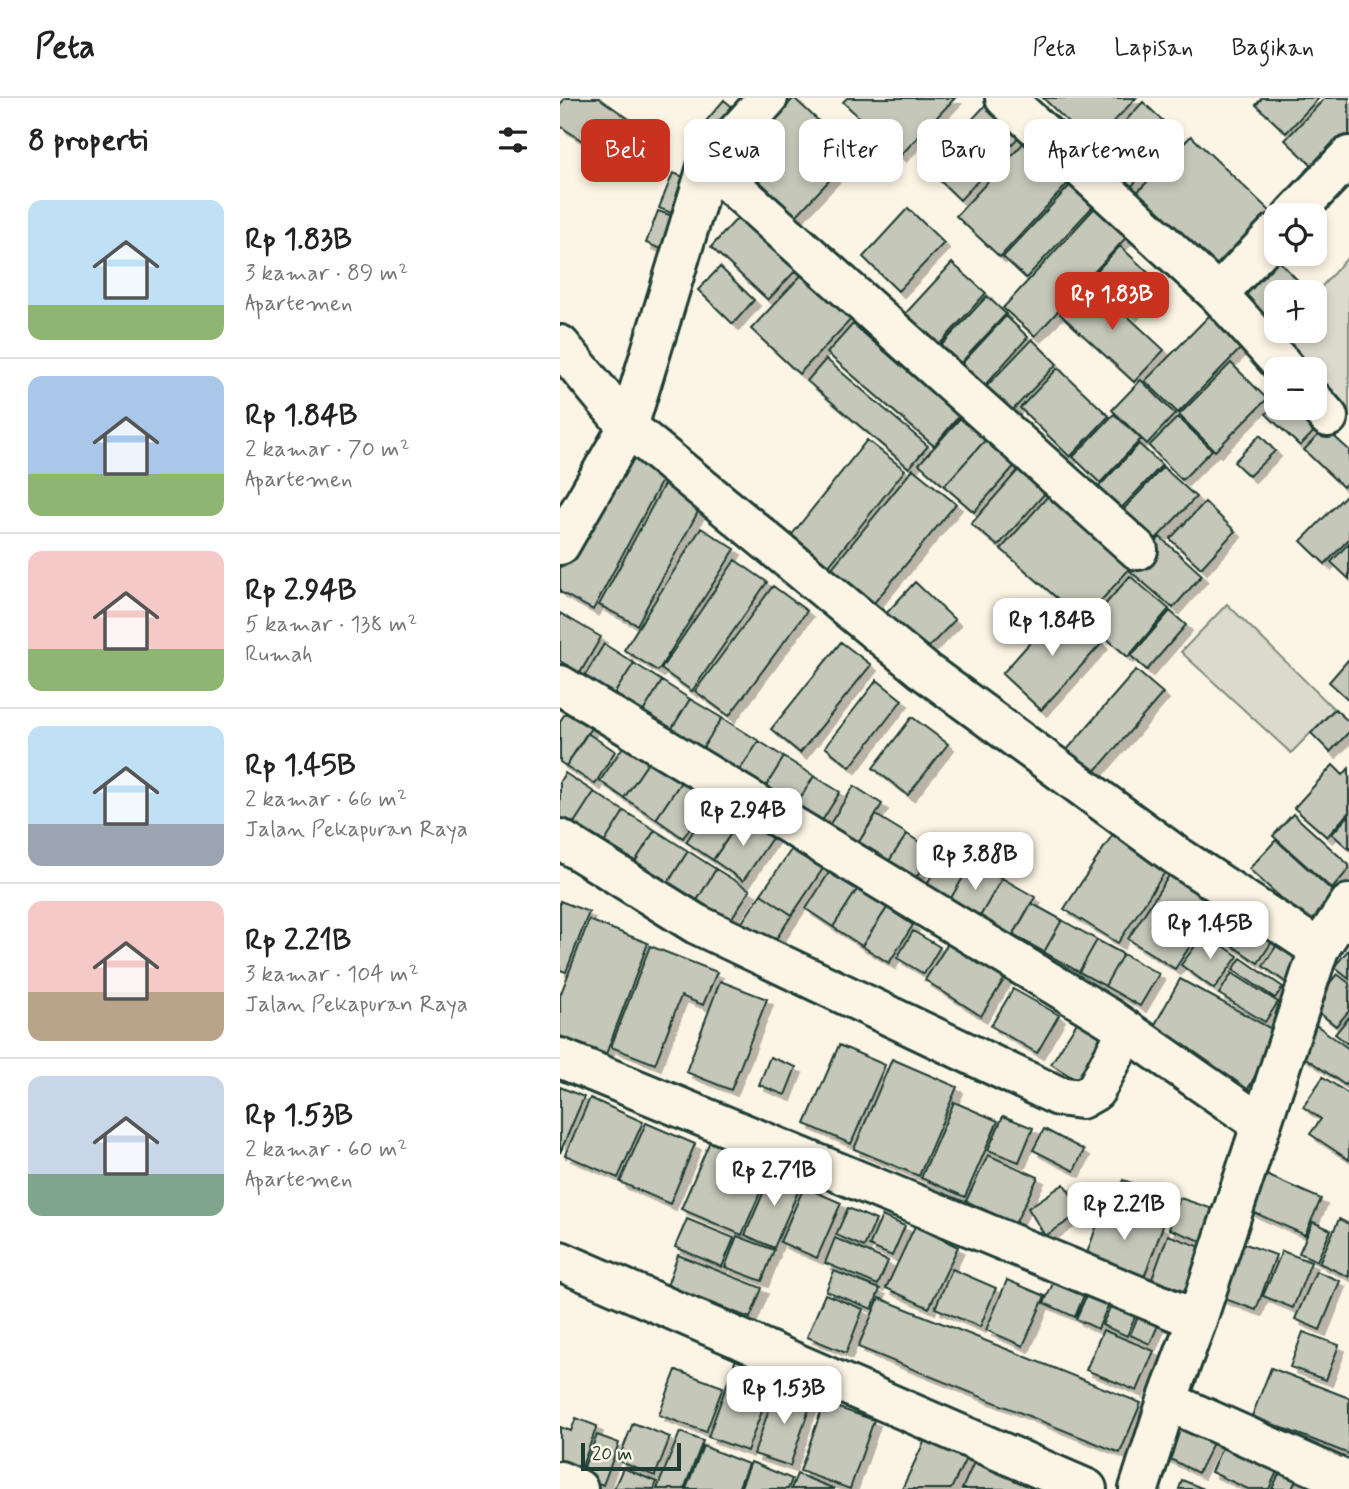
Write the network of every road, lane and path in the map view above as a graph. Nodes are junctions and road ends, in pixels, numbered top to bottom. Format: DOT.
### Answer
graph roads {
  1 [pos="768,98"];
  2 [pos="1005,98"];
  3 [pos="749,119"];
  4 [pos="1349,156"];
  5 [pos="703,182"];
  6 [pos="728,182"];
  7 [pos="1304,203"];
  8 [pos="1264,246"];
  9 [pos="1218,294"];
  10 [pos="560,345"];
  11 [pos="1275,357"];
  12 [pos="628,427"];
  13 [pos="560,545"];
  14 [pos="1138,550"];
  15 [pos="560,685"];
  16 [pos="560,839"];
  17 [pos="1349,904"];
  18 [pos="1319,949"];
  19 [pos="1127,1031"];
  20 [pos="560,1058"];
  21 [pos="1261,1124"];
  22 [pos="560,1261"];
  23 [pos="1197,1320"];
  24 [pos="1167,1401"];
  25 [pos="1346,1480"];
  26 [pos="560,1481"];
  27 [pos="578,1489"];
  28 [pos="1087,1489"];
  29 [pos="1139,1489"];
  1 -- 3 [label="street"];
  2 -- 9 [label="street"];
  4 -- 7 [label="street"];
  5 -- 12 [label="street"];
  6 -- 14 [label="street"];
  8 -- 9 [label="street"];
  9 -- 11 [label="street"];
  10 -- 12 [label="street"];
  12 -- 13 [label="street"];
  12 -- 18 [label="street"];
  15 -- 19 [label="street"];
  16 -- 19 [label="street"];
  17 -- 18 [label="street"];
  18 -- 21 [label="street"];
  19 -- 21 [label="street"];
  20 -- 23 [label="street"];
  21 -- 23 [label="street"];
  22 -- 28 [label="street"];
  23 -- 24 [label="street"];
  24 -- 25 [label="street"];
  24 -- 29 [label="street"];
  26 -- 27 [label="street"];
}
